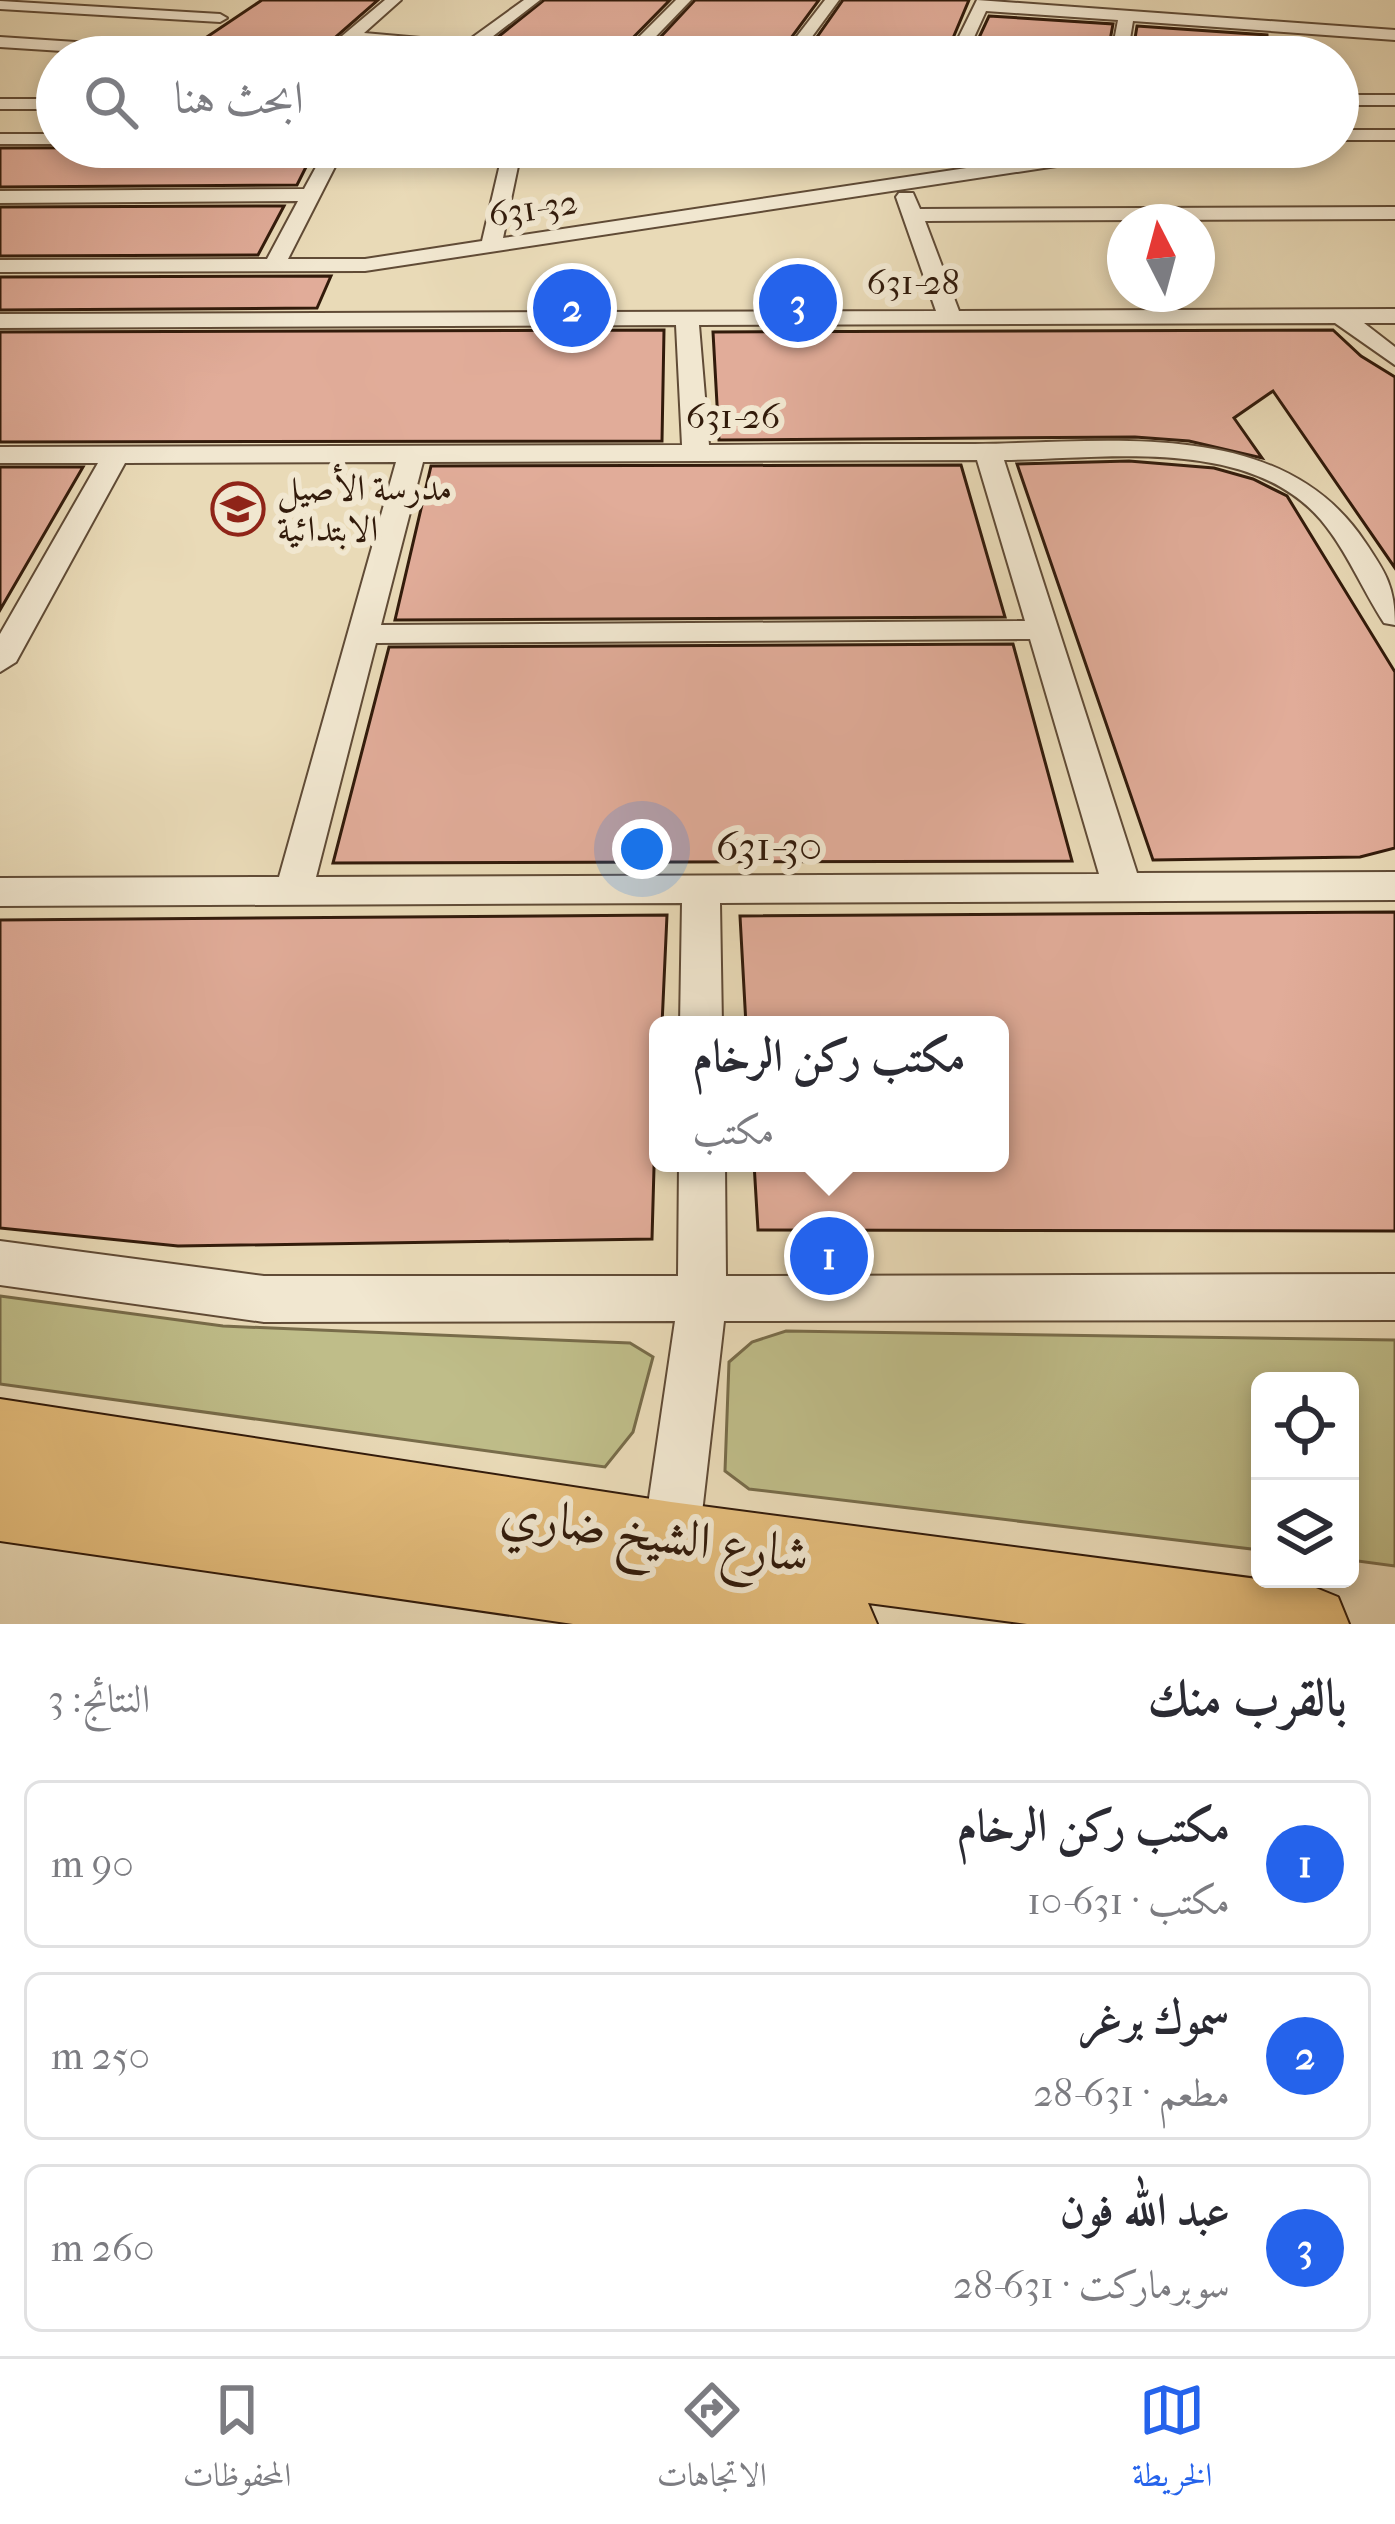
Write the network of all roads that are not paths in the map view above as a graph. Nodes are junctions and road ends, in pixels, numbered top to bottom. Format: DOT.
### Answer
graph roads {
  1 [pos="128,0"];
  2 [pos="394,0"];
  3 [pos="533,0"];
  4 [pos="683,0"];
  5 [pos="832,0"];
  6 [pos="982,3"];
  7 [pos="16,4"];
  8 [pos="107,11"];
  9 [pos="1126,16"];
  10 [pos="202,29"];
  11 [pos="1395,35"];
  12 [pos="350,36"];
  13 [pos="484,36"];
  14 [pos="648,36"];
  15 [pos="805,36"];
  16 [pos="967,36"];
  17 [pos="1123,36"];
  18 [pos="0,42"];
  19 [pos="36,45"];
  20 [pos="1375,46"];
  21 [pos="1395,47"];
  22 [pos="1359,100"];
  23 [pos="1395,100"];
  24 [pos="0,104"];
  25 [pos="36,104"];
  26 [pos="1359,135"];
  27 [pos="1395,135"];
  28 [pos="0,139"];
  29 [pos="36,139"];
  30 [pos="326,168"];
  31 [pos="508,168"];
  32 [pos="1005,168"];
  33 [pos="900,184"];
  34 [pos="312,195"];
  35 [pos="0,196"];
  36 [pos="1395,214"];
  37 [pos="915,215"];
  38 [pos="490,248"];
  39 [pos="274,265"];
  40 [pos="0,266"];
  41 [pos="354,293"];
  42 [pos="1395,316"];
  43 [pos="1341,317"];
  44 [pos="950,318"];
  45 [pos="687,319"];
  46 [pos="0,321"];
  47 [pos="1395,358"];
  48 [pos="696,452"];
  49 [pos="988,452"];
  50 [pos="412,453"];
  51 [pos="0,455"];
  52 [pos="116,455"];
  53 [pos="1395,616"];
  54 [pos="1043,631"];
  55 [pos="363,634"];
  56 [pos="5,644"];
  57 [pos="1395,886"];
  58 [pos="1124,889"];
  59 [pos="294,890"];
  60 [pos="701,891"];
  61 [pos="0,892"];
  62 [pos="701,1016"];
  63 [pos="702,1172"];
  64 [pos="0,1263"];
  65 [pos="1395,1297"];
  66 [pos="702,1302"];
  67 [pos="0,1434"];
  68 [pos="0,1505"];
  69 [pos="670,1539"];
  70 [pos="839,1624"];
  71 [pos="1311,1624"];
  1 -- 8 [label="street"];
  2 -- 12 [label="street"];
  3 -- 13 [label="street"];
  4 -- 14 [label="street"];
  5 -- 15 [label="street"];
  6 -- 9 [label="street"];
  6 -- 16 [label="street"];
  7 -- 8 [label="street"];
  8 -- 10 [label="street"];
  9 -- 11 [label="street"];
  9 -- 17 [label="street"];
  18 -- 19 [label="street"];
  20 -- 21 [label="street"];
  22 -- 23 [label="street"];
  24 -- 25 [label="street"];
  26 -- 27 [label="street"];
  28 -- 29 [label="street"];
  30 -- 34 [label="street"];
  31 -- 38 [label="street"];
  32 -- 33 [label="street, 631-32"];
  33 -- 37 [label="street"];
  33 -- 38 [label="street, 631-32"];
  34 -- 35 [label="street"];
  34 -- 39 [label="street"];
  36 -- 37 [label="street"];
  37 -- 44 [label="street"];
  38 -- 41 [label="street, 631-32"];
  39 -- 40 [label="street, 631-32"];
  39 -- 41 [label="street, 631-32"];
  41 -- 45 [label="street, 631-28"];
  41 -- 46 [label="street, 631-28"];
  42 -- 43 [label="street, 631-28"];
  43 -- 44 [label="street, 631-28"];
  43 -- 47 [label="street"];
  44 -- 45 [label="street, 631-28"];
  45 -- 48 [label="street"];
  48 -- 49 [label="street, 631-26"];
  48 -- 50 [label="street, 631-26"];
  49 -- 53 [label="street, 631-26"];
  49 -- 54 [label="street"];
  50 -- 52 [label="street, 631-26"];
  50 -- 55 [label="street"];
  51 -- 52 [label="street, 631-26"];
  52 -- 56 [label="street"];
  54 -- 55 [label="street"];
  54 -- 58 [label="street"];
  55 -- 59 [label="street"];
  57 -- 58 [label="street, 631-30"];
  58 -- 60 [label="street, 631-30"];
  59 -- 60 [label="street, 631-30"];
  59 -- 61 [label="street, 631-30"];
  60 -- 62 [label="street"];
  63 -- 66 [label="street"];
  64 -- 66 [label="street"];
  65 -- 66 [label="street"];
  66 -- 69 [label="street"];
  67 -- 69 [label="main road, شارع الشيخ ضاري"];
  68 -- 70 [label="main road, شارع الشيخ ضاري"];
  69 -- 71 [label="main road, شارع الشيخ ضاري"];
}
